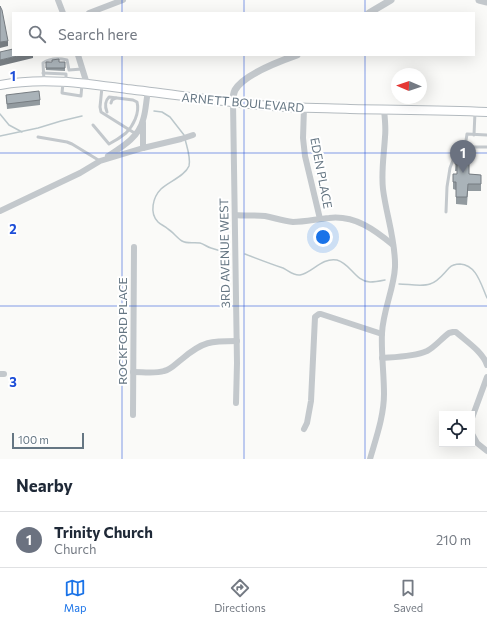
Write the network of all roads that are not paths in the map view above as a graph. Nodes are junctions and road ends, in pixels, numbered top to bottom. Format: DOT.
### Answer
graph roads {
  1 [pos="58,0"];
  2 [pos="122,0"];
  3 [pos="391,0"];
  4 [pos="479,0"];
  5 [pos="487,2"];
  6 [pos="63,12"];
  7 [pos="92,12"];
  8 [pos="371,12"];
  9 [pos="78,56"];
  10 [pos="294,56"];
  11 [pos="61,59"];
  12 [pos="50,60"];
  13 [pos="50,64"];
  14 [pos="61,64"];
  15 [pos="82,69"];
  16 [pos="69,70"];
  17 [pos="44,77"];
  18 [pos="63,77"];
  19 [pos="84,83"];
  20 [pos="0,85"];
  21 [pos="102,86"];
  22 [pos="148,91"];
  23 [pos="111,97"];
  24 [pos="116,98"];
  25 [pos="233,102"];
  26 [pos="304,108"];
  27 [pos="384,110"];
  28 [pos="108,111"];
  29 [pos="475,111"];
  30 [pos="487,112"];
  31 [pos="143,121"];
  32 [pos="93,125"];
  33 [pos="129,129"];
  34 [pos="136,134"];
  35 [pos="192,135"];
  36 [pos="474,135"];
  37 [pos="487,135"];
  38 [pos="38,137"];
  39 [pos="465,147"];
  40 [pos="143,148"];
  41 [pos="487,148"];
  42 [pos="100,160"];
  43 [pos="0,211"];
  44 [pos="446,212"];
  45 [pos="235,215"];
  46 [pos="320,219"];
  47 [pos="393,244"];
  48 [pos="134,247"];
  49 [pos="382,334"];
  50 [pos="237,342"];
  51 [pos="382,358"];
  52 [pos="487,365"];
  53 [pos="133,372"];
  54 [pos="487,377"];
  55 [pos="236,404"];
  56 [pos="475,411"];
  57 [pos="133,415"];
  58 [pos="304,429"];
  59 [pos="475,439"];
  60 [pos="487,451"];
  61 [pos="370,459"];
  1 -- 6 [label="street"];
  2 -- 7 [label="street"];
  3 -- 8 [label="street"];
  4 -- 5 [label="street"];
  9 -- 15 [label="street"];
  10 -- 25 [label="street"];
  11 -- 12 [label="lane"];
  11 -- 14 [label="lane"];
  11 -- 16 [label="lane"];
  12 -- 13 [label="lane"];
  12 -- 17 [label="lane"];
  15 -- 16 [label="lane"];
  15 -- 19 [label="street"];
  16 -- 18 [label="lane"];
  17 -- 18 [label="main road, ARNETT BOULEVARD"];
  17 -- 18 [label="lane"];
  17 -- 20 [label="main road, ARNETT BOULEVARD"];
  18 -- 19 [label="main road, ARNETT BOULEVARD"];
  18 -- 19 [label="lane"];
  19 -- 21 [label="main road, ARNETT BOULEVARD"];
  21 -- 22 [label="main road, ARNETT BOULEVARD"];
  21 -- 28 [label="lane"];
  22 -- 25 [label="main road, ARNETT BOULEVARD"];
  22 -- 31 [label="street"];
  23 -- 24 [label="lane"];
  23 -- 24 [label="lane"];
  23 -- 28 [label="lane"];
  24 -- 33 [label="lane"];
  25 -- 26 [label="main road, ARNETT BOULEVARD"];
  25 -- 45 [label="street, 3RD AVENUE WEST"];
  26 -- 27 [label="main road, ARNETT BOULEVARD"];
  26 -- 46 [label="street, EDEN PLACE"];
  27 -- 29 [label="main road, ARNETT BOULEVARD"];
  27 -- 47 [label="street"];
  28 -- 33 [label="lane"];
  29 -- 30 [label="main road, ARNETT BOULEVARD"];
  29 -- 36 [label="lane"];
  31 -- 34 [label="street"];
  31 -- 40 [label="street"];
  32 -- 33 [label="lane"];
  33 -- 34 [label="lane"];
  34 -- 42 [label="street"];
  35 -- 40 [label="street"];
  36 -- 37 [label="lane"];
  36 -- 39 [label="lane"];
  38 -- 42 [label="lane"];
  39 -- 41 [label="lane"];
  39 -- 44 [label="lane"];
  40 -- 42 [label="street"];
  42 -- 43 [label="street"];
  45 -- 46 [label="street"];
  45 -- 50 [label="street, 3RD AVENUE WEST"];
  46 -- 47 [label="street"];
  47 -- 49 [label="street"];
  48 -- 53 [label="street, ROCKFORD PLACE"];
  49 -- 51 [label="street"];
  49 -- 58 [label="street"];
  50 -- 53 [label="street"];
  50 -- 55 [label="street, 3RD AVENUE WEST"];
  51 -- 52 [label="street"];
  51 -- 61 [label="street"];
  53 -- 57 [label="street, ROCKFORD PLACE"];
  54 -- 56 [label="street"];
  59 -- 60 [label="street"];
}
